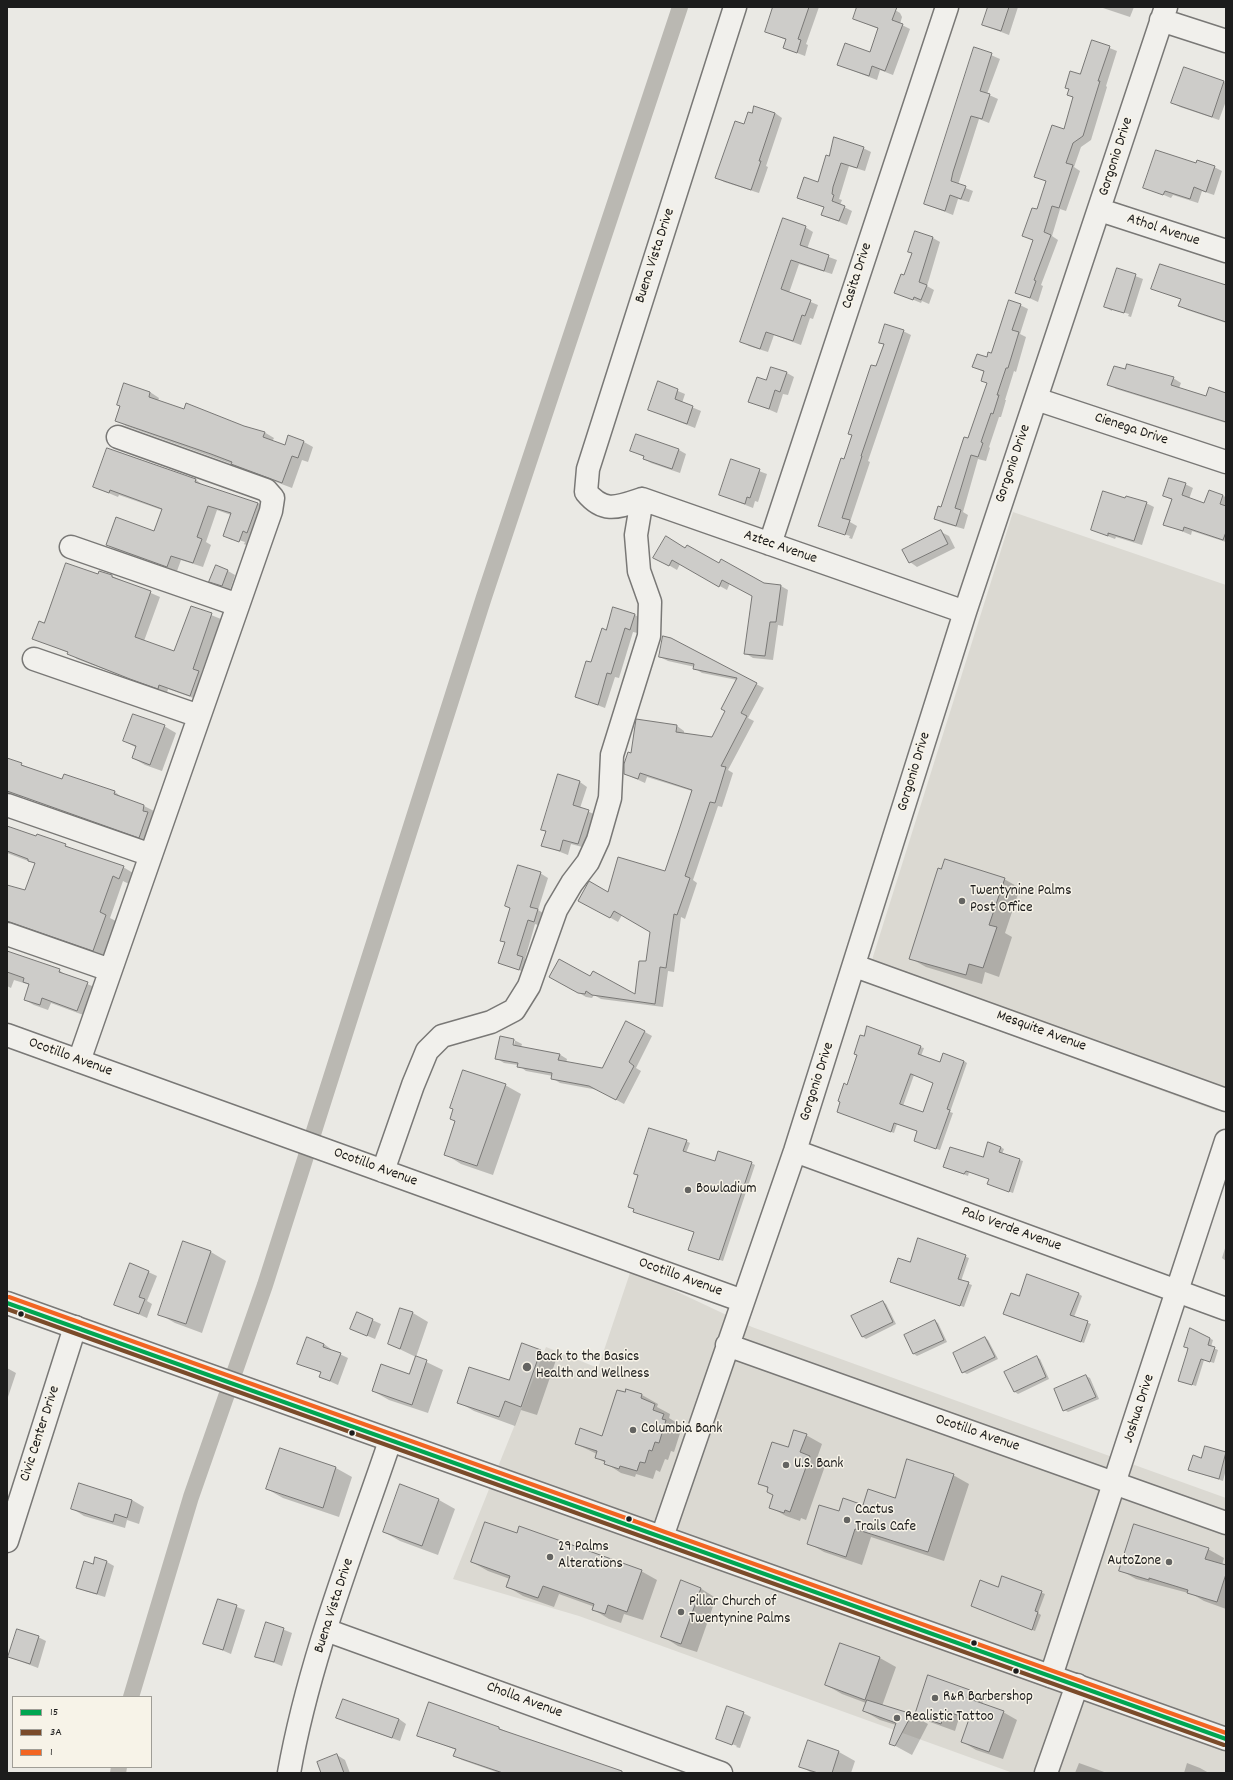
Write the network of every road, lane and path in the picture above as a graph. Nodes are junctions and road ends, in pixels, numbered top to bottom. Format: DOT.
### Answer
graph roads {
  1 [pos="735,7"];
  2 [pos="947,7"];
  3 [pos="1163,14"];
  4 [pos="1226,41"];
  5 [pos="1100,210"];
  6 [pos="1226,251"];
  7 [pos="1036,399"];
  8 [pos="118,437"];
  9 [pos="1226,462"];
  10 [pos="642,499"];
  11 [pos="770,544"];
  12 [pos="71,547"];
  13 [pos="238,605"];
  14 [pos="965,612"];
  15 [pos="34,659"];
  16 [pos="199,716"];
  17 [pos="7,805"];
  18 [pos="151,855"];
  19 [pos="7,934"];
  20 [pos="855,966"];
  21 [pos="110,970"];
  22 [pos="7,1035"];
  23 [pos="79,1061"];
  24 [pos="1226,1100"];
  25 [pos="1226,1141"];
  26 [pos="795,1151"];
  27 [pos="383,1171"];
  28 [pos="1177,1291"];
  29 [pos="743,1301"];
  30 [pos="7,1303"];
  31 [pos="1226,1309"];
  32 [pos="76,1327"];
  33 [pos="727,1345"];
  34 [pos="390,1441"];
  35 [pos="1116,1483"];
  36 [pos="1226,1522"];
  37 [pos="662,1537"];
  38 [pos="7,1541"];
  39 [pos="326,1630"];
  40 [pos="1052,1676"];
  41 [pos="1077,1685"];
  42 [pos="1226,1739"];
  43 [pos="289,1773"];
  44 [pos="721,1773"];
  45 [pos="1046,1773"];
  1 -- 10 [label="street, Buena Vista Drive"];
  2 -- 11 [label="street, Casita Drive"];
  3 -- 4 [label="street"];
  3 -- 5 [label="street, Gorgonio Drive"];
  5 -- 6 [label="street, Athol Avenue"];
  5 -- 7 [label="street, Gorgonio Drive"];
  7 -- 9 [label="street, Cienega Drive"];
  7 -- 14 [label="street, Gorgonio Drive"];
  8 -- 13 [label="street"];
  10 -- 11 [label="street, Aztec Avenue"];
  10 -- 27 [label="street"];
  11 -- 14 [label="street, Aztec Avenue"];
  12 -- 13 [label="street"];
  13 -- 16 [label="street"];
  14 -- 20 [label="street, Gorgonio Drive"];
  15 -- 16 [label="street"];
  16 -- 18 [label="street"];
  17 -- 18 [label="street"];
  18 -- 21 [label="street"];
  19 -- 21 [label="street"];
  20 -- 24 [label="street, Mesquite Avenue"];
  20 -- 26 [label="street, Gorgonio Drive"];
  21 -- 23 [label="street"];
  22 -- 23 [label="street, Ocotillo Avenue"];
  23 -- 27 [label="street, Ocotillo Avenue"];
  25 -- 28 [label="street, Joshua Drive"];
  26 -- 28 [label="street, Palo Verde Avenue"];
  26 -- 29 [label="street, Gorgonio Drive"];
  27 -- 29 [label="street, Ocotillo Avenue"];
  28 -- 31 [label="street, Palo Verde Avenue"];
  28 -- 35 [label="street, Joshua Drive"];
  29 -- 33 [label="street, Gorgonio Drive"];
  30 -- 32 [label="street"];
  32 -- 34 [label="street"];
  32 -- 38 [label="street, Civic Center Drive"];
  33 -- 35 [label="street, Ocotillo Avenue"];
  33 -- 37 [label="street, Gorgonio Drive"];
  34 -- 37 [label="street"];
  34 -- 39 [label="street, Buena Vista Drive"];
  35 -- 36 [label="street, Ocotillo Avenue"];
  35 -- 40 [label="street, Joshua Drive"];
  37 -- 40 [label="street"];
  39 -- 43 [label="street, Buena Vista Drive"];
  39 -- 44 [label="street, Cholla Avenue"];
  40 -- 41 [label="street"];
  41 -- 42 [label="street"];
  41 -- 45 [label="street"];
}
